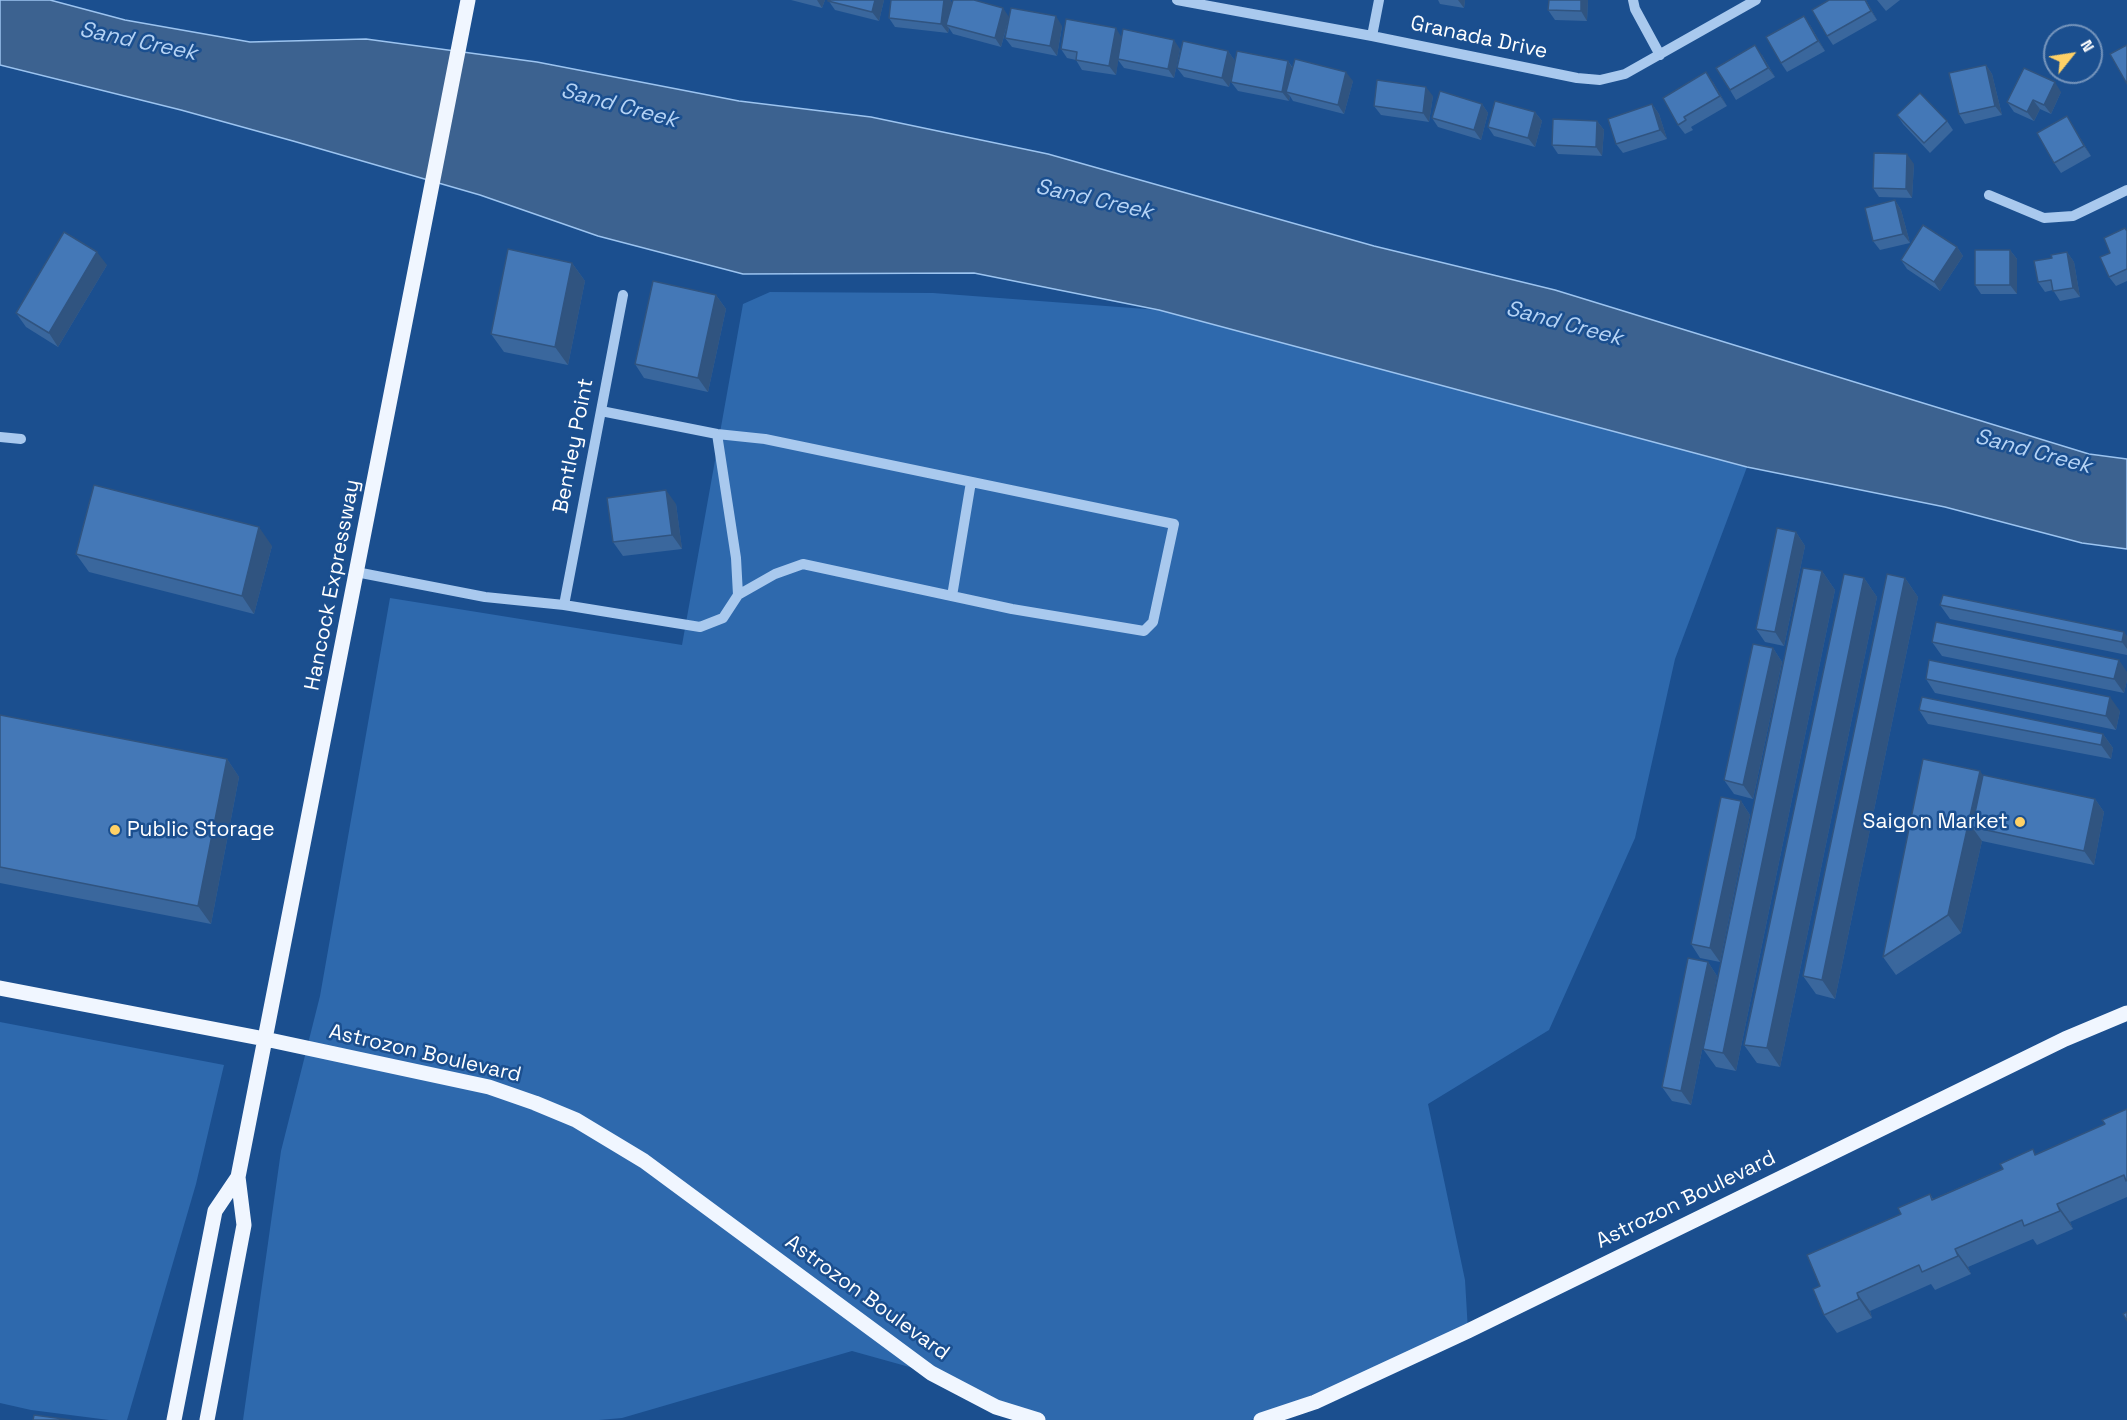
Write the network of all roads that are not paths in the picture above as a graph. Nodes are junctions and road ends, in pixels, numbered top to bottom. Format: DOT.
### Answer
graph roads {
  1 [pos="468,0"];
  2 [pos="1177,0"];
  3 [pos="1379,0"];
  4 [pos="1633,0"];
  5 [pos="1756,0"];
  6 [pos="1372,36"];
  7 [pos="1660,55"];
  8 [pos="2127,190"];
  9 [pos="1989,195"];
  10 [pos="623,295"];
  11 [pos="601,411"];
  12 [pos="717,434"];
  13 [pos="0,437"];
  14 [pos="21,440"];
  15 [pos="971,482"];
  16 [pos="356,572"];
  17 [pos="738,596"];
  18 [pos="952,596"];
  19 [pos="564,605"];
  20 [pos="0,988"];
  21 [pos="2127,1013"];
  22 [pos="265,1039"];
  23 [pos="238,1177"];
  24 [pos="174,1420"];
  25 [pos="207,1420"];
  26 [pos="1038,1420"];
  27 [pos="1261,1420"];
  1 -- 16 [label="main road, Hancock Expressway"];
  2 -- 6 [label="street, Granada Drive"];
  3 -- 6 [label="street"];
  4 -- 7 [label="street"];
  5 -- 7 [label="street, Granada Drive"];
  6 -- 7 [label="street, Granada Drive"];
  8 -- 9 [label="street"];
  10 -- 11 [label="street, Bentley Point"];
  11 -- 12 [label="street"];
  11 -- 19 [label="street, Bentley Point"];
  12 -- 15 [label="street"];
  12 -- 17 [label="street"];
  13 -- 14 [label="street"];
  15 -- 18 [label="street"];
  15 -- 18 [label="street"];
  16 -- 19 [label="street"];
  16 -- 22 [label="main road, Hancock Expressway"];
  17 -- 18 [label="street"];
  17 -- 19 [label="street"];
  20 -- 22 [label="main road, Astrozon Boulevard"];
  21 -- 27 [label="main road, Astrozon Boulevard"];
  22 -- 23 [label="main road, Hancock Expressway"];
  22 -- 26 [label="main road, Astrozon Boulevard"];
  23 -- 24 [label="main road, Hancock Expressway"];
  23 -- 25 [label="main road, Hancock Expressway"];
}
